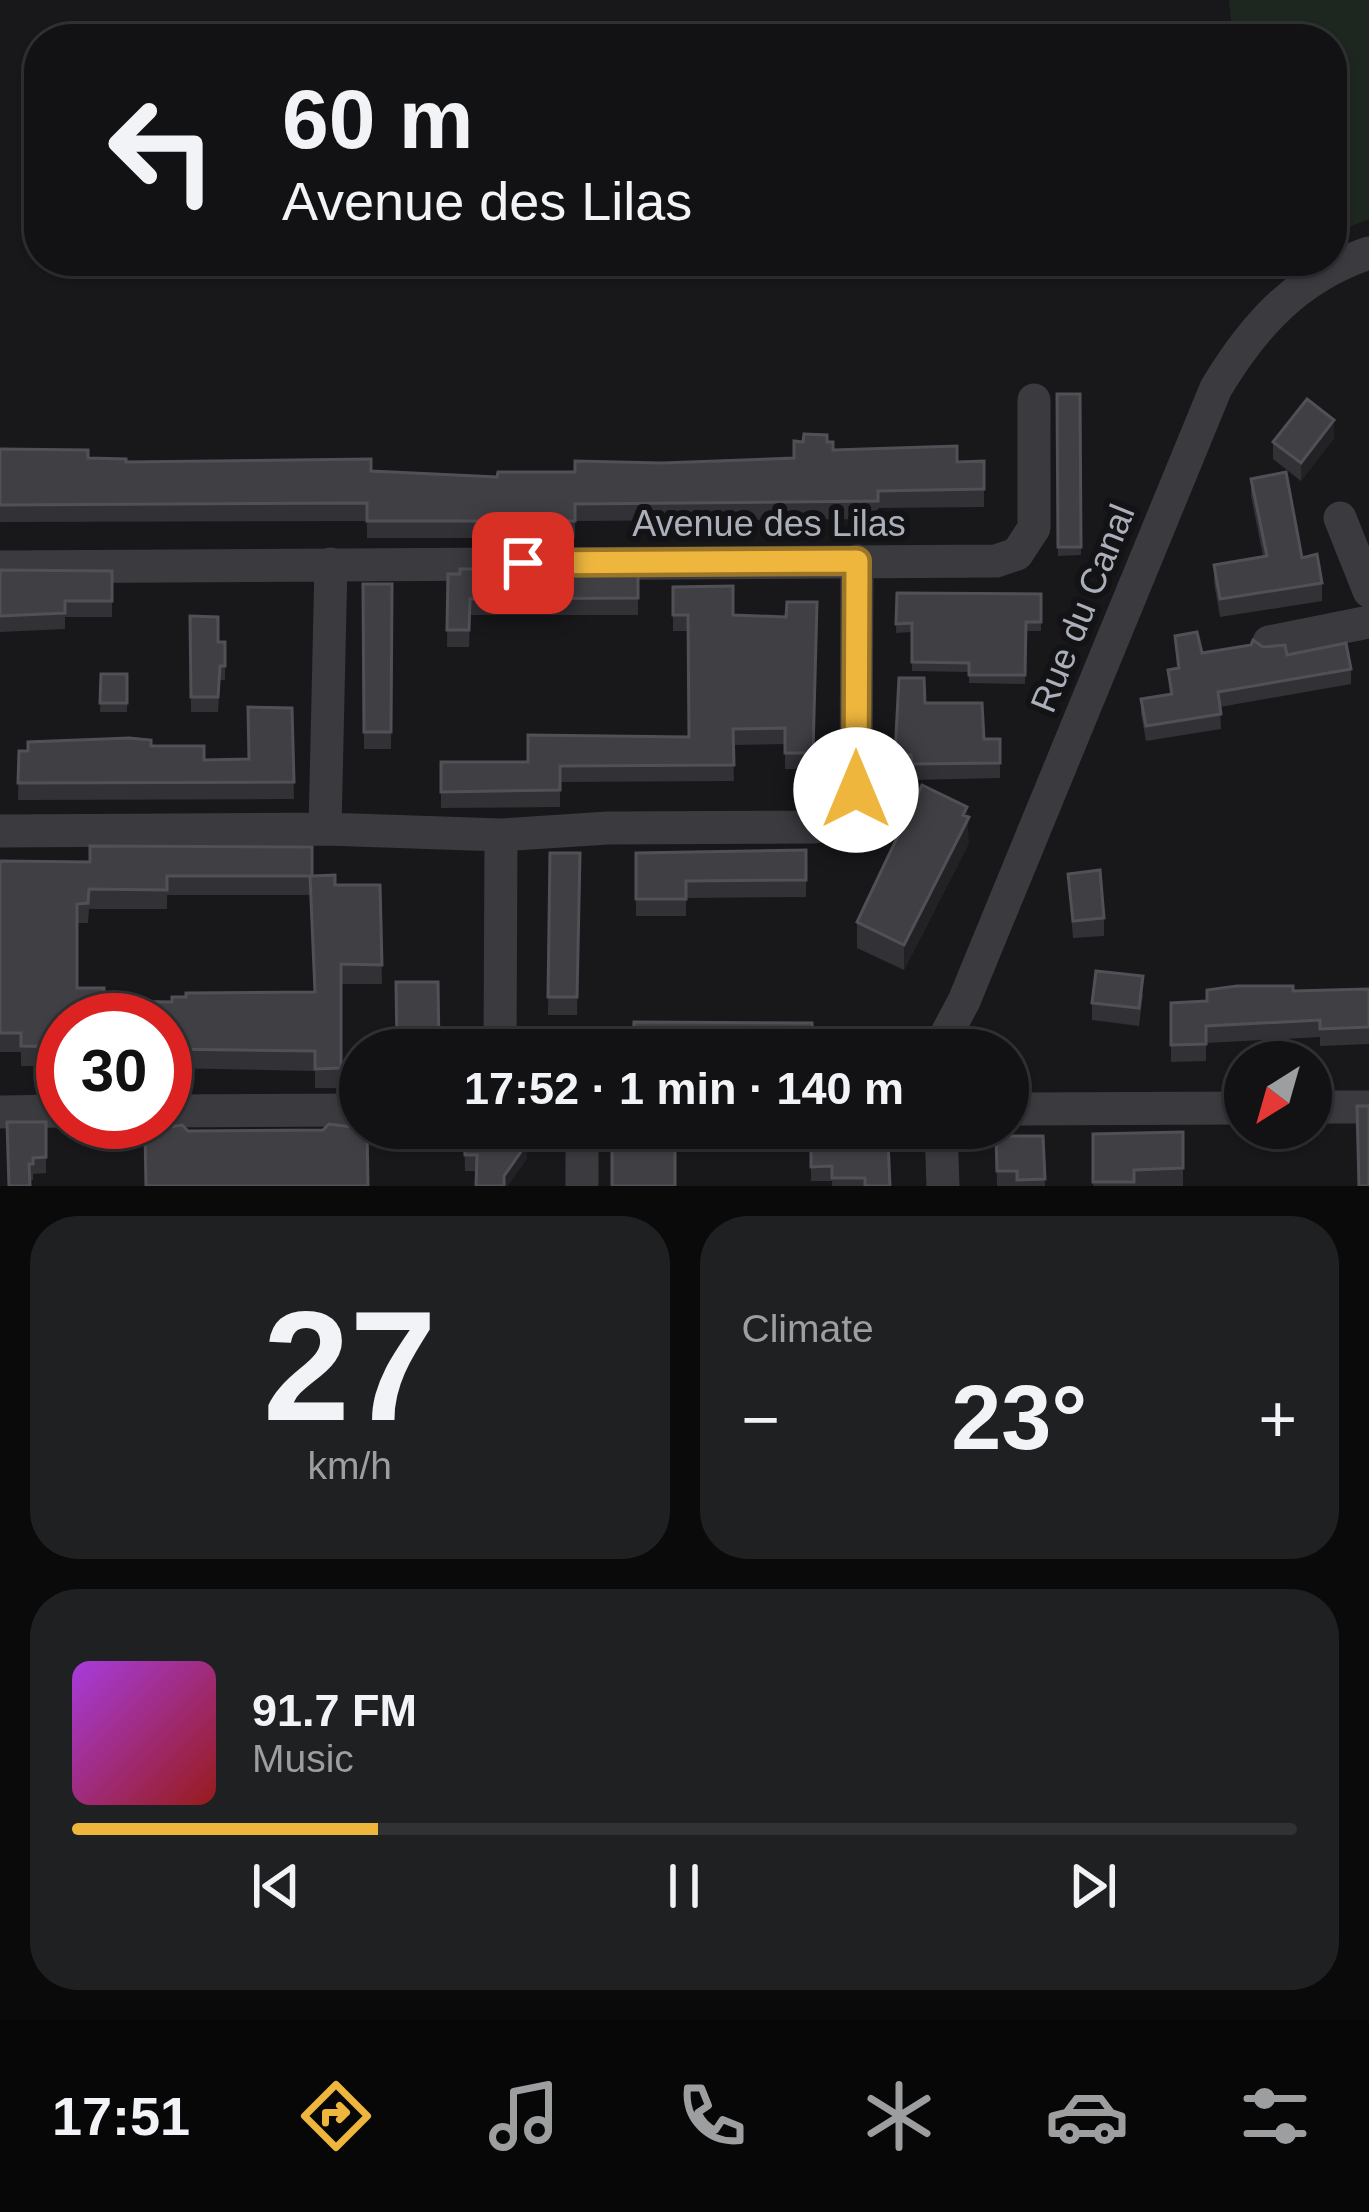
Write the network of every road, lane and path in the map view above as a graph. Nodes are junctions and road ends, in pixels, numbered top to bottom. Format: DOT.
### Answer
graph roads {
  1 [pos="1318,276"];
  2 [pos="1034,400"];
  3 [pos="1340,518"];
  4 [pos="857,561"];
  5 [pos="332,564"];
  6 [pos="0,567"];
  7 [pos="1369,591"];
  8 [pos="1369,622"];
  9 [pos="1269,642"];
  10 [pos="326,829"];
  11 [pos="0,831"];
  12 [pos="501,835"];
  13 [pos="500,1029"];
  14 [pos="949,1029"];
  15 [pos="1332,1107"];
  16 [pos="1369,1107"];
  17 [pos="1224,1108"];
  18 [pos="1029,1109"];
  19 [pos="192,1111"];
  20 [pos="339,1111"];
  21 [pos="0,1112"];
  22 [pos="36,1112"];
  23 [pos="583,1149"];
  24 [pos="941,1149"];
  25 [pos="582,1186"];
  26 [pos="943,1186"];
  1 -- 14 [label="street, Rue du Canal"];
  2 -- 4 [label="street, Avenue des Lilas"];
  3 -- 7 [label="street"];
  4 -- 5 [label="street, Avenue des Lilas"];
  4 -- 12 [label="street"];
  5 -- 6 [label="street, Avenue des Lilas"];
  5 -- 10 [label="street"];
  8 -- 9 [label="street"];
  10 -- 11 [label="street"];
  10 -- 12 [label="street"];
  12 -- 13 [label="street"];
  15 -- 16 [label="street"];
  17 -- 18 [label="street"];
  19 -- 20 [label="street"];
  21 -- 22 [label="street"];
  23 -- 25 [label="street"];
  24 -- 26 [label="street"];
}
